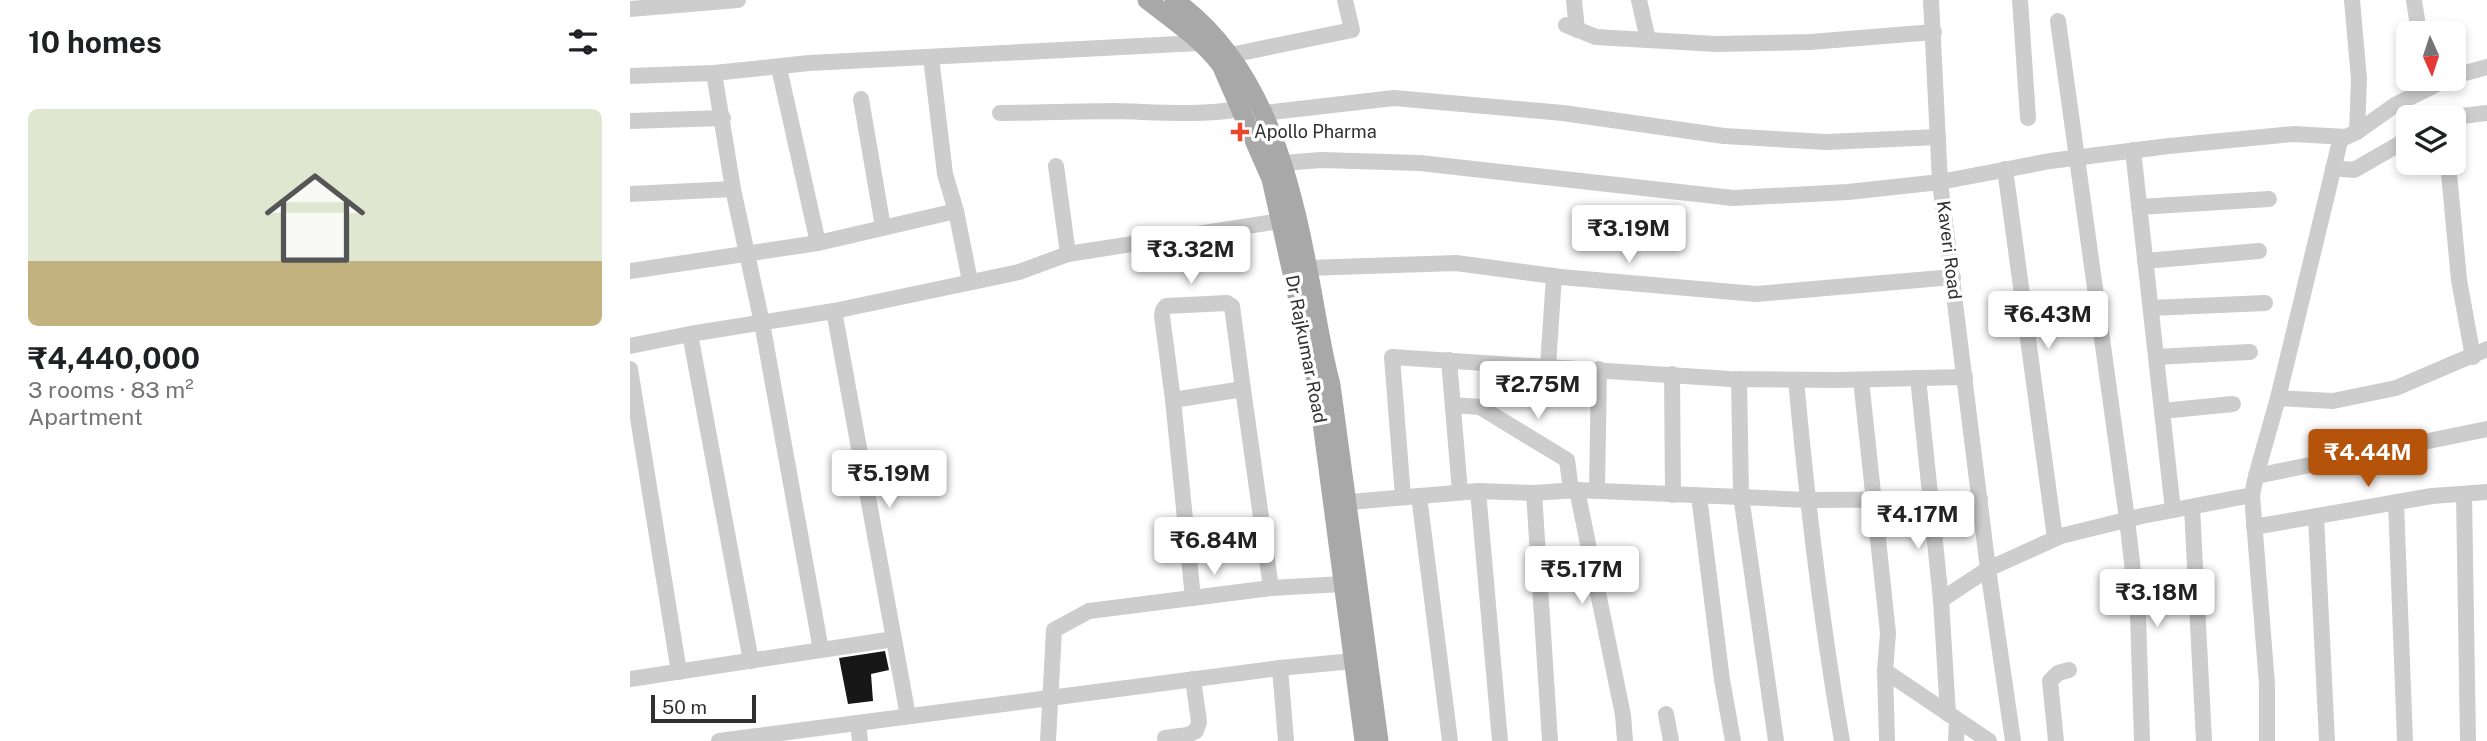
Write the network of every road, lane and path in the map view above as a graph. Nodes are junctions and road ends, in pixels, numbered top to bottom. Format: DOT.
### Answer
graph roads {
  1 [pos="738,0"];
  2 [pos="1147,0"];
  3 [pos="1174,0"];
  4 [pos="1345,0"];
  5 [pos="1574,0"];
  6 [pos="1639,0"];
  7 [pos="1931,0"];
  8 [pos="2020,0"];
  9 [pos="2352,0"];
  10 [pos="2414,0"];
  11 [pos="630,9"];
  12 [pos="2058,21"];
  13 [pos="2417,21"];
  14 [pos="1934,32"];
  15 [pos="1648,40"];
  16 [pos="1199,43"];
  17 [pos="1231,55"];
  18 [pos="931,57"];
  19 [pos="2487,67"];
  20 [pos="779,68"];
  21 [pos="2466,73"];
  22 [pos="714,74"];
  23 [pos="630,76"];
  24 [pos="2423,91"];
  25 [pos="861,99"];
  26 [pos="1240,109"];
  27 [pos="1264,113"];
  28 [pos="2487,113"];
  29 [pos="999,114"];
  30 [pos="2466,116"];
  31 [pos="723,118"];
  32 [pos="2028,118"];
  33 [pos="630,121"];
  34 [pos="2357,132"];
  35 [pos="1938,137"];
  36 [pos="2341,137"];
  37 [pos="2396,146"];
  38 [pos="2133,150"];
  39 [pos="2077,157"];
  40 [pos="1283,163"];
  41 [pos="1056,166"];
  42 [pos="2333,168"];
  43 [pos="2005,169"];
  44 [pos="2449,175"];
  45 [pos="1940,182"];
  46 [pos="733,188"];
  47 [pos="630,194"];
  48 [pos="2269,199"];
  49 [pos="2139,206"];
  50 [pos="956,211"];
  51 [pos="1280,221"];
  52 [pos="883,228"];
  53 [pos="818,243"];
  54 [pos="2259,251"];
  55 [pos="747,254"];
  56 [pos="1068,254"];
  57 [pos="2145,261"];
  58 [pos="1308,268"];
  59 [pos="630,271"];
  60 [pos="1554,276"];
  61 [pos="1953,277"];
  62 [pos="970,281"];
  63 [pos="2264,303"];
  64 [pos="2151,309"];
  65 [pos="834,312"];
  66 [pos="762,323"];
  67 [pos="690,334"];
  68 [pos="630,346"];
  69 [pos="2250,352"];
  70 [pos="2480,353"];
  71 [pos="2156,357"];
  72 [pos="1449,360"];
  73 [pos="1548,366"];
  74 [pos="630,369"];
  75 [pos="1599,369"];
  76 [pos="1672,374"];
  77 [pos="1965,377"];
  78 [pos="1918,378"];
  79 [pos="1739,379"];
  80 [pos="1796,380"];
  81 [pos="1861,380"];
  82 [pos="1243,388"];
  83 [pos="2278,398"];
  84 [pos="1173,400"];
  85 [pos="2233,404"];
  86 [pos="1453,405"];
  87 [pos="2162,411"];
  88 [pos="2487,429"];
  89 [pos="2256,476"];
  90 [pos="1574,490"];
  91 [pos="1478,491"];
  92 [pos="1597,491"];
  93 [pos="1460,492"];
  94 [pos="2487,492"];
  95 [pos="1534,493"];
  96 [pos="2464,494"];
  97 [pos="1673,495"];
  98 [pos="2252,495"];
  99 [pos="1699,496"];
  100 [pos="1741,496"];
  101 [pos="1411,497"];
  102 [pos="1930,498"];
  103 [pos="1873,499"];
  104 [pos="1980,499"];
  105 [pos="1807,500"];
  106 [pos="2396,502"];
  107 [pos="1339,503"];
  108 [pos="2192,507"];
  109 [pos="2173,510"];
  110 [pos="2316,516"];
  111 [pos="2127,519"];
  112 [pos="2255,527"];
  113 [pos="2055,538"];
  114 [pos="1988,569"];
  115 [pos="1343,584"];
  116 [pos="1270,588"];
  117 [pos="1193,598"];
  118 [pos="1941,600"];
  119 [pos="894,639"];
  120 [pos="821,650"];
  121 [pos="751,661"];
  122 [pos="1361,661"];
  123 [pos="1280,668"];
  124 [pos="2069,670"];
  125 [pos="679,671"];
  126 [pos="1885,671"];
  127 [pos="630,679"];
  128 [pos="1192,679"];
  129 [pos="1051,697"];
  130 [pos="1667,714"];
  131 [pos="908,716"];
  132 [pos="1953,717"];
  133 [pos="848,730"];
  134 [pos="1166,738"];
  135 [pos="719,741"];
  136 [pos="860,741"];
  137 [pos="1048,741"];
  138 [pos="1286,741"];
  139 [pos="1364,741"];
  140 [pos="1379,741"];
  141 [pos="1450,741"];
  142 [pos="1500,741"];
  143 [pos="1550,741"];
  144 [pos="1625,741"];
  145 [pos="1671,741"];
  146 [pos="1733,741"];
  147 [pos="1776,741"];
  148 [pos="1842,741"];
  149 [pos="1887,741"];
  150 [pos="1956,741"];
  151 [pos="1989,741"];
  152 [pos="2012,741"];
  153 [pos="2056,741"];
  154 [pos="2142,741"];
  155 [pos="2204,741"];
  156 [pos="2267,741"];
  157 [pos="2327,741"];
  158 [pos="2405,741"];
  159 [pos="2468,741"];
  1 -- 11 [label="street"];
  2 -- 16 [label="main road, Dr Rajkumar Road"];
  3 -- 17 [label="main road, Dr Rajkumar Road"];
  4 -- 17 [label="street"];
  5 -- 15 [label="street"];
  6 -- 15 [label="street"];
  7 -- 14 [label="street, Kaveri Road"];
  8 -- 32 [label="street"];
  9 -- 34 [label="street"];
  10 -- 13 [label="street"];
  12 -- 39 [label="street"];
  14 -- 15 [label="street"];
  14 -- 35 [label="street, Kaveri Road"];
  16 -- 18 [label="street"];
  16 -- 26 [label="main road, Dr Rajkumar Road"];
  17 -- 27 [label="main road, Dr Rajkumar Road"];
  18 -- 20 [label="street"];
  18 -- 50 [label="street"];
  19 -- 21 [label="street"];
  20 -- 22 [label="street"];
  20 -- 53 [label="street"];
  22 -- 23 [label="street"];
  22 -- 31 [label="street"];
  24 -- 34 [label="street"];
  25 -- 52 [label="street"];
  26 -- 29 [label="street"];
  26 -- 51 [label="main road, Dr Rajkumar Road"];
  27 -- 35 [label="street"];
  27 -- 40 [label="main road, Dr Rajkumar Road"];
  28 -- 30 [label="street"];
  31 -- 33 [label="street"];
  31 -- 46 [label="street"];
  34 -- 36 [label="street"];
  35 -- 45 [label="street, Kaveri Road"];
  36 -- 38 [label="street"];
  36 -- 42 [label="street"];
  37 -- 42 [label="street"];
  38 -- 39 [label="street"];
  38 -- 49 [label="street"];
  39 -- 43 [label="street"];
  39 -- 111 [label="street"];
  40 -- 45 [label="street"];
  40 -- 58 [label="main road, Dr Rajkumar Road"];
  41 -- 56 [label="street"];
  42 -- 83 [label="street"];
  43 -- 45 [label="street"];
  43 -- 113 [label="street"];
  44 -- 70 [label="street"];
  45 -- 61 [label="street, Kaveri Road"];
  46 -- 47 [label="street"];
  46 -- 55 [label="street"];
  48 -- 49 [label="street"];
  49 -- 57 [label="street"];
  50 -- 52 [label="street"];
  50 -- 62 [label="street"];
  51 -- 56 [label="street"];
  51 -- 107 [label="main road, Dr Rajkumar Road"];
  52 -- 53 [label="street"];
  53 -- 55 [label="street"];
  54 -- 57 [label="street"];
  55 -- 59 [label="street"];
  55 -- 66 [label="street"];
  56 -- 62 [label="street"];
  57 -- 64 [label="street"];
  58 -- 60 [label="street"];
  58 -- 107 [label="main road, Dr Rajkumar Road"];
  60 -- 61 [label="street"];
  60 -- 73 [label="street"];
  61 -- 77 [label="street, Kaveri Road"];
  62 -- 65 [label="street"];
  63 -- 64 [label="street"];
  64 -- 71 [label="street"];
  65 -- 66 [label="street"];
  65 -- 119 [label="street"];
  66 -- 67 [label="street"];
  66 -- 120 [label="street"];
  67 -- 68 [label="street"];
  67 -- 121 [label="street"];
  69 -- 71 [label="street"];
  70 -- 83 [label="street"];
  71 -- 87 [label="street"];
  72 -- 73 [label="street"];
  72 -- 86 [label="street"];
  72 -- 101 [label="street"];
  73 -- 75 [label="street"];
  74 -- 125 [label="street"];
  75 -- 76 [label="street"];
  75 -- 92 [label="street"];
  76 -- 79 [label="street"];
  76 -- 97 [label="street"];
  77 -- 78 [label="street"];
  77 -- 104 [label="street, Kaveri Road"];
  78 -- 81 [label="street"];
  78 -- 102 [label="street"];
  79 -- 80 [label="street"];
  79 -- 100 [label="street"];
  80 -- 81 [label="street"];
  80 -- 105 [label="street"];
  81 -- 103 [label="street"];
  82 -- 84 [label="street"];
  82 -- 84 [label="street"];
  82 -- 116 [label="street"];
  83 -- 89 [label="street"];
  84 -- 117 [label="street"];
  85 -- 87 [label="street"];
  86 -- 90 [label="street"];
  86 -- 93 [label="street"];
  87 -- 109 [label="street"];
  88 -- 89 [label="street"];
  89 -- 98 [label="street"];
  90 -- 92 [label="street"];
  90 -- 95 [label="street"];
  90 -- 144 [label="street"];
  91 -- 93 [label="street"];
  91 -- 95 [label="street"];
  91 -- 142 [label="street"];
  92 -- 97 [label="street"];
  93 -- 101 [label="street"];
  94 -- 96 [label="street"];
  95 -- 143 [label="street"];
  96 -- 106 [label="street"];
  96 -- 159 [label="street"];
  97 -- 99 [label="street"];
  98 -- 108 [label="street"];
  98 -- 112 [label="street"];
  99 -- 100 [label="street"];
  99 -- 146 [label="street"];
  100 -- 105 [label="street"];
  100 -- 147 [label="street"];
  101 -- 107 [label="street"];
  101 -- 141 [label="street"];
  102 -- 103 [label="street"];
  102 -- 104 [label="street"];
  102 -- 118 [label="street"];
  103 -- 105 [label="street"];
  103 -- 126 [label="street"];
  104 -- 114 [label="street, Kaveri Road"];
  105 -- 148 [label="street"];
  106 -- 110 [label="street"];
  106 -- 158 [label="street"];
  107 -- 115 [label="main road, Dr Rajkumar Road"];
  107 -- 122 [label="main road, Dr Rajkumar Road"];
  108 -- 109 [label="street"];
  108 -- 155 [label="street"];
  109 -- 111 [label="street"];
  110 -- 112 [label="street"];
  110 -- 157 [label="street"];
  111 -- 113 [label="street"];
  111 -- 154 [label="street"];
  112 -- 156 [label="street"];
  113 -- 114 [label="street"];
  114 -- 118 [label="street"];
  114 -- 152 [label="street, Kaveri Road"];
  115 -- 116 [label="street"];
  115 -- 122 [label="main road, Dr Rajkumar Road"];
  116 -- 117 [label="street"];
  117 -- 129 [label="street"];
  118 -- 132 [label="street"];
  119 -- 120 [label="street"];
  119 -- 131 [label="street"];
  120 -- 121 [label="street"];
  121 -- 125 [label="street"];
  122 -- 123 [label="street"];
  122 -- 139 [label="main road, Dr Rajkumar Road"];
  122 -- 140 [label="main road, Dr Rajkumar Road"];
  123 -- 128 [label="street"];
  123 -- 138 [label="street"];
  124 -- 153 [label="street"];
  125 -- 127 [label="street"];
  126 -- 132 [label="street"];
  126 -- 149 [label="street"];
  128 -- 129 [label="street"];
  128 -- 134 [label="street"];
  129 -- 131 [label="street"];
  129 -- 137 [label="street"];
  130 -- 145 [label="street"];
  131 -- 133 [label="street"];
  132 -- 150 [label="street"];
  132 -- 151 [label="street"];
  133 -- 135 [label="street"];
  133 -- 136 [label="street"];
}
